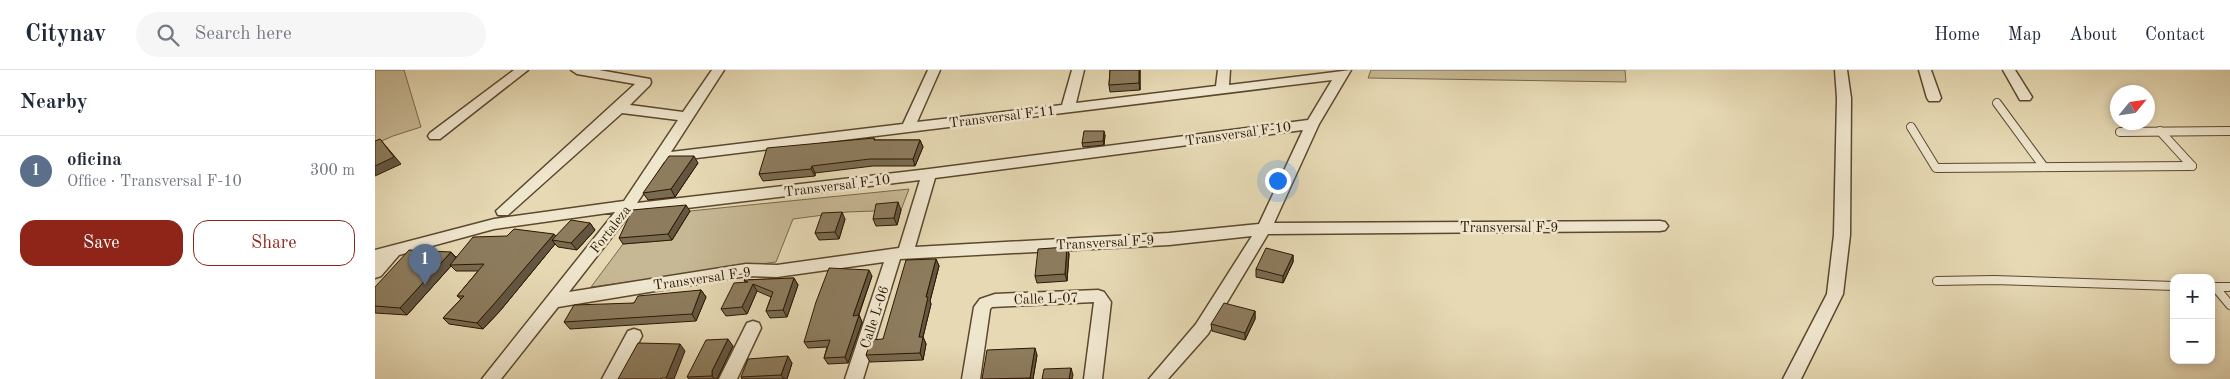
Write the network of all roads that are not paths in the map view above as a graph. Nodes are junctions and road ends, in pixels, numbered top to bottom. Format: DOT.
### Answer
graph roads {
  1 [pos="522,70"];
  2 [pos="577,70"];
  3 [pos="718,70"];
  4 [pos="933,70"];
  5 [pos="1079,70"];
  6 [pos="1224,70"];
  7 [pos="1841,70"];
  8 [pos="1925,70"];
  9 [pos="2009,70"];
  10 [pos="1344,73"];
  11 [pos="1222,89"];
  12 [pos="2025,97"];
  13 [pos="1934,98"];
  14 [pos="1997,104"];
  15 [pos="1068,107"];
  16 [pos="619,108"];
  17 [pos="687,117"];
  18 [pos="1312,124"];
  19 [pos="908,127"];
  20 [pos="1911,127"];
  21 [pos="2230,130"];
  22 [pos="2160,131"];
  23 [pos="2120,132"];
  24 [pos="435,136"];
  25 [pos="661,158"];
  26 [pos="2044,167"];
  27 [pos="929,174"];
  28 [pos="627,208"];
  29 [pos="503,211"];
  30 [pos="1660,226"];
  31 [pos="1264,229"];
  32 [pos="394,251"];
  33 [pos="900,254"];
  34 [pos="375,256"];
  35 [pos="375,272"];
  36 [pos="1937,281"];
  37 [pos="2170,286"];
  38 [pos="2215,287"];
  39 [pos="2230,287"];
  40 [pos="2215,289"];
  41 [pos="554,300"];
  42 [pos="2230,305"];
  43 [pos="753,328"];
  44 [pos="634,336"];
  45 [pos="491,379"];
  46 [pos="611,379"];
  47 [pos="728,379"];
  48 [pos="854,379"];
  49 [pos="971,379"];
  50 [pos="1093,379"];
  51 [pos="1158,379"];
  52 [pos="1791,379"];
  1 -- 24 [label="street"];
  2 -- 16 [label="street"];
  3 -- 17 [label="street, Fortaleza"];
  4 -- 19 [label="street"];
  5 -- 15 [label="street"];
  6 -- 11 [label="street"];
  7 -- 52 [label="street"];
  8 -- 13 [label="street"];
  9 -- 12 [label="street"];
  10 -- 11 [label="street, Transversal F-11"];
  10 -- 18 [label="street"];
  11 -- 15 [label="street, Transversal F-11"];
  14 -- 26 [label="lane"];
  15 -- 19 [label="street, Transversal F-11"];
  16 -- 17 [label="street"];
  16 -- 29 [label="street"];
  17 -- 25 [label="street, Fortaleza"];
  18 -- 27 [label="street, Transversal F-10"];
  18 -- 31 [label="street"];
  19 -- 25 [label="street, Transversal F-11"];
  20 -- 26 [label="lane"];
  21 -- 22 [label="lane"];
  22 -- 23 [label="lane"];
  22 -- 26 [label="lane"];
  25 -- 28 [label="street, Fortaleza"];
  27 -- 28 [label="street, Transversal F-10"];
  27 -- 33 [label="street, Calle L-06"];
  28 -- 32 [label="street, Transversal F-10"];
  28 -- 41 [label="street, Fortaleza"];
  30 -- 31 [label="street, Transversal F-9"];
  31 -- 33 [label="street, Transversal F-9"];
  31 -- 51 [label="street"];
  32 -- 34 [label="street, Transversal F-10"];
  32 -- 35 [label="street"];
  33 -- 41 [label="street, Transversal F-9"];
  33 -- 48 [label="street, Calle L-06"];
  36 -- 37 [label="lane"];
  38 -- 39 [label="lane"];
  40 -- 42 [label="lane"];
  41 -- 45 [label="street, Fortaleza"];
  43 -- 47 [label="street"];
  44 -- 46 [label="street"];
  49 -- 50 [label="street, Calle L-07"];
}
